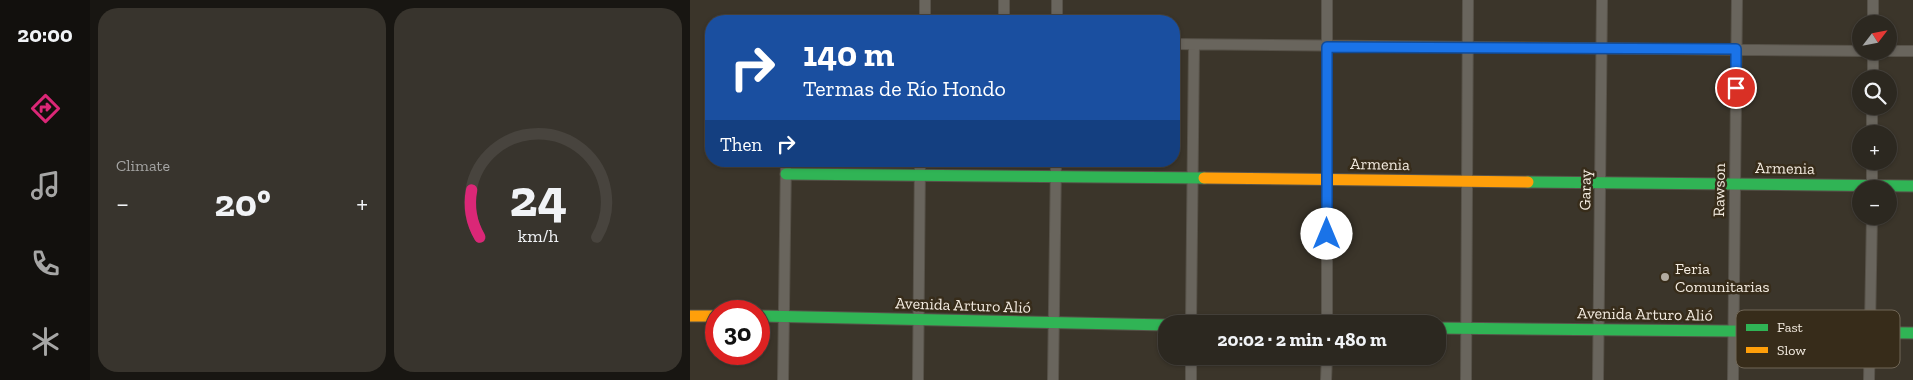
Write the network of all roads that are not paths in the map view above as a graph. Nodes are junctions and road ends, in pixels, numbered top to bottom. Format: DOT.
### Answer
graph roads {
  1 [pos="925,0"];
  2 [pos="1004,0"];
  3 [pos="1057,0"];
  4 [pos="1327,0"];
  5 [pos="1468,0"];
  6 [pos="1602,0"];
  7 [pos="1737,0"];
  8 [pos="1873,0"];
  9 [pos="925,15"];
  10 [pos="1004,15"];
  11 [pos="1057,15"];
  12 [pos="1873,15"];
  13 [pos="1180,44"];
  14 [pos="1194,45"];
  15 [pos="1327,47"];
  16 [pos="1467,47"];
  17 [pos="1601,48"];
  18 [pos="1736,49"];
  19 [pos="1852,50"];
  20 [pos="1898,51"];
  21 [pos="1913,51"];
  22 [pos="786,167"];
  23 [pos="920,167"];
  24 [pos="1056,167"];
  25 [pos="786,174"];
  26 [pos="920,176"];
  27 [pos="1056,177"];
  28 [pos="1193,178"];
  29 [pos="1327,180"];
  30 [pos="1466,181"];
  31 [pos="1600,182"];
  32 [pos="1734,184"];
  33 [pos="1897,186"];
  34 [pos="1913,186"];
  35 [pos="1852,187"];
  36 [pos="1872,225"];
  37 [pos="1871,310"];
  38 [pos="1191,315"];
  39 [pos="1327,315"];
  40 [pos="690,316"];
  41 [pos="705,316"];
  42 [pos="770,316"];
  43 [pos="784,316"];
  44 [pos="918,319"];
  45 [pos="1054,324"];
  46 [pos="1158,326"];
  47 [pos="1446,328"];
  48 [pos="1466,329"];
  49 [pos="1598,330"];
  50 [pos="1733,331"];
  51 [pos="1736,331"];
  52 [pos="1900,333"];
  53 [pos="1913,333"];
  54 [pos="1191,365"];
  55 [pos="1327,365"];
  56 [pos="783,380"];
  57 [pos="918,380"];
  58 [pos="1053,380"];
  59 [pos="1191,380"];
  60 [pos="1326,380"];
  61 [pos="1466,380"];
  62 [pos="1598,380"];
  63 [pos="1733,380"];
  1 -- 9 [label="street"];
  2 -- 10 [label="street"];
  3 -- 11 [label="street"];
  4 -- 15 [label="street"];
  5 -- 16 [label="street"];
  6 -- 17 [label="street, Garay"];
  7 -- 18 [label="street, Rawson"];
  8 -- 12 [label="street"];
  13 -- 14 [label="street"];
  14 -- 15 [label="street"];
  14 -- 28 [label="street"];
  15 -- 16 [label="street"];
  15 -- 29 [label="street"];
  16 -- 17 [label="street"];
  16 -- 30 [label="street"];
  17 -- 18 [label="street"];
  17 -- 31 [label="street, Garay"];
  18 -- 19 [label="street"];
  18 -- 32 [label="street, Rawson"];
  20 -- 21 [label="street"];
  22 -- 25 [label="street"];
  23 -- 26 [label="street"];
  24 -- 27 [label="street"];
  25 -- 26 [label="street, Armenia"];
  25 -- 43 [label="street"];
  26 -- 27 [label="street, Armenia"];
  26 -- 44 [label="street"];
  27 -- 28 [label="street, Armenia"];
  27 -- 45 [label="street"];
  28 -- 29 [label="street, Armenia"];
  28 -- 38 [label="street"];
  29 -- 30 [label="street, Armenia"];
  29 -- 39 [label="street"];
  30 -- 31 [label="street, Armenia"];
  30 -- 48 [label="street"];
  31 -- 32 [label="street, Armenia"];
  31 -- 49 [label="street, Garay"];
  32 -- 35 [label="street, Armenia"];
  32 -- 50 [label="street, Rawson"];
  33 -- 34 [label="street, Armenia"];
  36 -- 37 [label="street"];
  40 -- 41 [label="street"];
  42 -- 43 [label="street, Avenida Arturo Alió"];
  43 -- 44 [label="street, Avenida Arturo Alió"];
  43 -- 56 [label="street"];
  44 -- 45 [label="street, Avenida Arturo Alió"];
  44 -- 57 [label="street"];
  45 -- 46 [label="street, Avenida Arturo Alió"];
  45 -- 58 [label="street"];
  47 -- 48 [label="street, Avenida Arturo Alió"];
  48 -- 49 [label="street, Avenida Arturo Alió"];
  48 -- 61 [label="street"];
  49 -- 50 [label="street, Avenida Arturo Alió"];
  49 -- 62 [label="street, Garay"];
  50 -- 51 [label="street, Avenida Arturo Alió"];
  50 -- 63 [label="street, Rawson"];
  52 -- 53 [label="street, Avenida Arturo Alió"];
  54 -- 59 [label="street"];
  55 -- 60 [label="street"];
}
